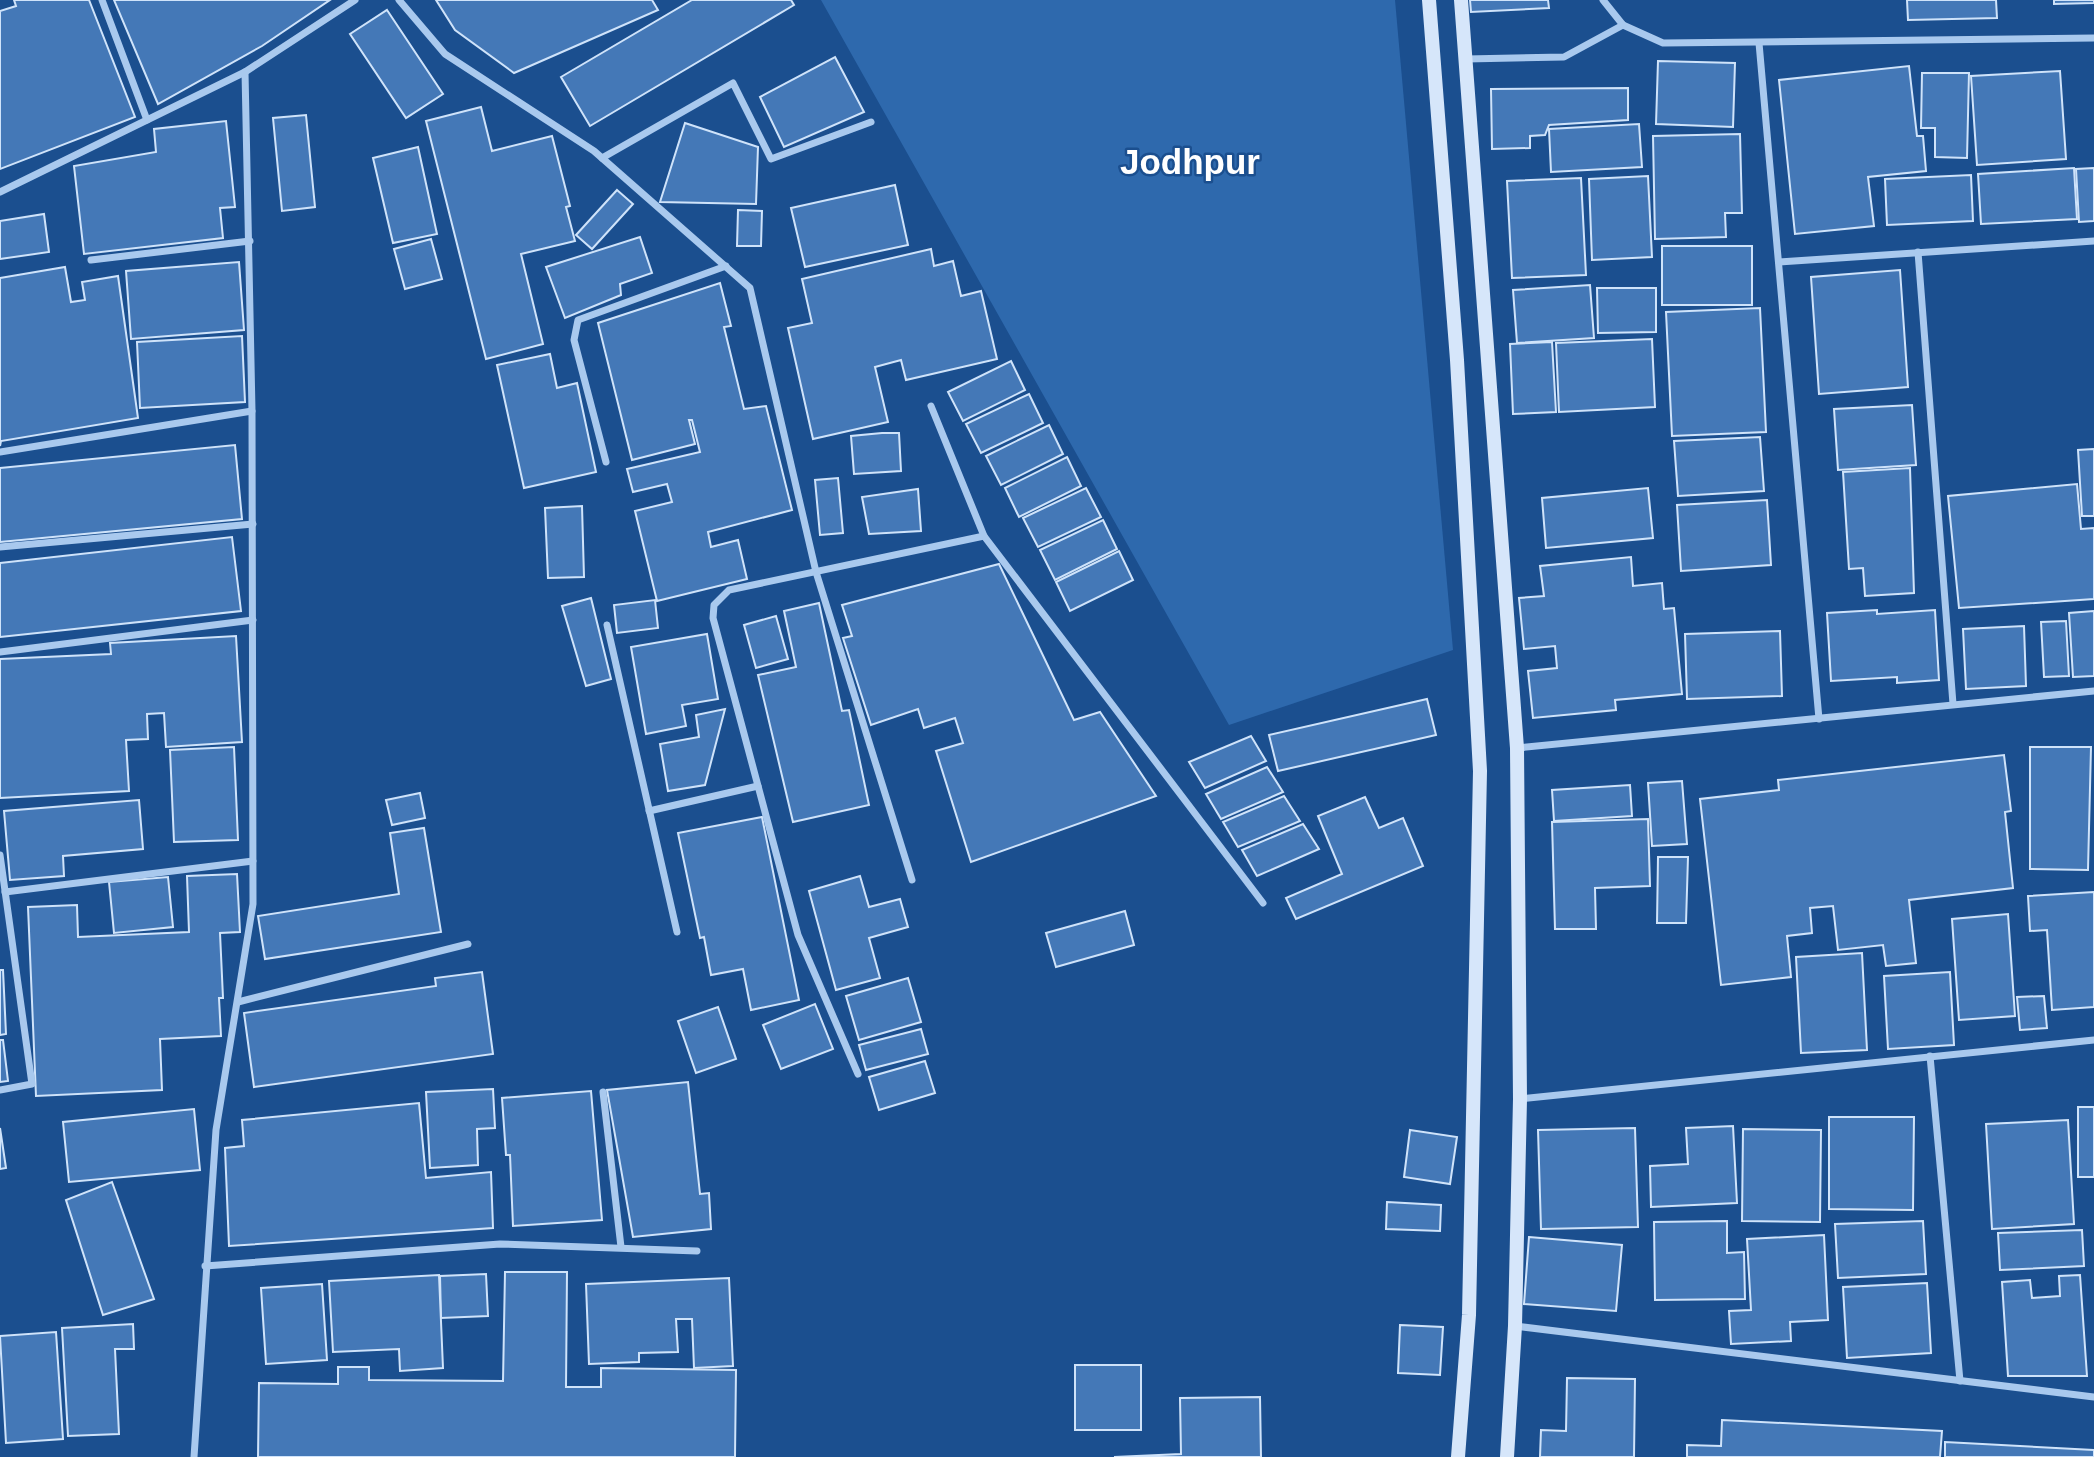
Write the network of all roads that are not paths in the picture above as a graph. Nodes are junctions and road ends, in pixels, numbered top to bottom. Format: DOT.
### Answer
graph roads {
  1 [pos="102,0"];
  2 [pos="355,0"];
  3 [pos="399,0"];
  4 [pos="1429,0"];
  5 [pos="1461,0"];
  6 [pos="1603,0"];
  7 [pos="1623,25"];
  8 [pos="2094,38"];
  9 [pos="1759,43"];
  10 [pos="1465,59"];
  11 [pos="245,72"];
  12 [pos="148,120"];
  13 [pos="871,122"];
  14 [pos="602,158"];
  15 [pos="0,192"];
  16 [pos="250,241"];
  17 [pos="2094,241"];
  18 [pos="1918,253"];
  19 [pos="91,260"];
  20 [pos="1779,262"];
  21 [pos="726,266"];
  22 [pos="931,406"];
  23 [pos="252,411"];
  24 [pos="0,452"];
  25 [pos="606,462"];
  26 [pos="253,524"];
  27 [pos="984,536"];
  28 [pos="0,547"];
  29 [pos="816,572"];
  30 [pos="253,620"];
  31 [pos="607,625"];
  32 [pos="0,652"];
  33 [pos="2094,691"];
  34 [pos="1953,704"];
  35 [pos="1819,719"];
  36 [pos="1517,748"];
  37 [pos="758,786"];
  38 [pos="649,811"];
  39 [pos="0,855"];
  40 [pos="253,861"];
  41 [pos="912,880"];
  42 [pos="5,892"];
  43 [pos="1263,903"];
  44 [pos="10,926"];
  45 [pos="0,928"];
  46 [pos="677,932"];
  47 [pos="468,944"];
  48 [pos="238,1002"];
  49 [pos="2094,1040"];
  50 [pos="1930,1056"];
  51 [pos="858,1074"];
  52 [pos="0,1090"];
  53 [pos="603,1092"];
  54 [pos="1520,1099"];
  55 [pos="621,1247"];
  56 [pos="697,1251"];
  57 [pos="205,1266"];
  58 [pos="1514,1326"];
  59 [pos="1960,1381"];
  60 [pos="2094,1397"];
  61 [pos="194,1457"];
  62 [pos="1458,1457"];
  63 [pos="1507,1457"];
  1 -- 12 [label="street"];
  2 -- 11 [label="street"];
  3 -- 14 [label="street"];
  4 -- 62 [label="street"];
  5 -- 10 [label="street"];
  6 -- 7 [label="street"];
  7 -- 9 [label="street"];
  7 -- 10 [label="street"];
  8 -- 9 [label="street"];
  9 -- 20 [label="street"];
  10 -- 36 [label="street"];
  11 -- 12 [label="street"];
  11 -- 16 [label="street"];
  12 -- 15 [label="street"];
  13 -- 14 [label="street"];
  14 -- 21 [label="street"];
  16 -- 19 [label="street"];
  16 -- 23 [label="street"];
  17 -- 18 [label="street"];
  18 -- 20 [label="street"];
  18 -- 34 [label="street"];
  20 -- 35 [label="street"];
  21 -- 25 [label="street"];
  21 -- 29 [label="street"];
  22 -- 27 [label="street"];
  23 -- 24 [label="street"];
  23 -- 26 [label="street"];
  26 -- 28 [label="street"];
  26 -- 30 [label="street"];
  27 -- 29 [label="street"];
  27 -- 43 [label="street"];
  29 -- 37 [label="street"];
  29 -- 41 [label="street"];
  30 -- 32 [label="street"];
  30 -- 40 [label="street"];
  31 -- 38 [label="street"];
  33 -- 34 [label="street"];
  34 -- 35 [label="street"];
  35 -- 36 [label="street"];
  36 -- 54 [label="street"];
  37 -- 38 [label="street"];
  37 -- 51 [label="street"];
  38 -- 46 [label="street"];
  39 -- 42 [label="street"];
  40 -- 42 [label="street"];
  40 -- 48 [label="street"];
  42 -- 44 [label="street"];
  44 -- 45 [label="street"];
  44 -- 52 [label="street"];
  47 -- 48 [label="street"];
  48 -- 57 [label="street"];
  49 -- 50 [label="street"];
  50 -- 54 [label="street"];
  50 -- 59 [label="street"];
  53 -- 55 [label="street"];
  54 -- 58 [label="street"];
  55 -- 56 [label="street"];
  55 -- 57 [label="street"];
  57 -- 61 [label="street"];
  58 -- 59 [label="street"];
  58 -- 63 [label="street"];
  59 -- 60 [label="street"];
}
